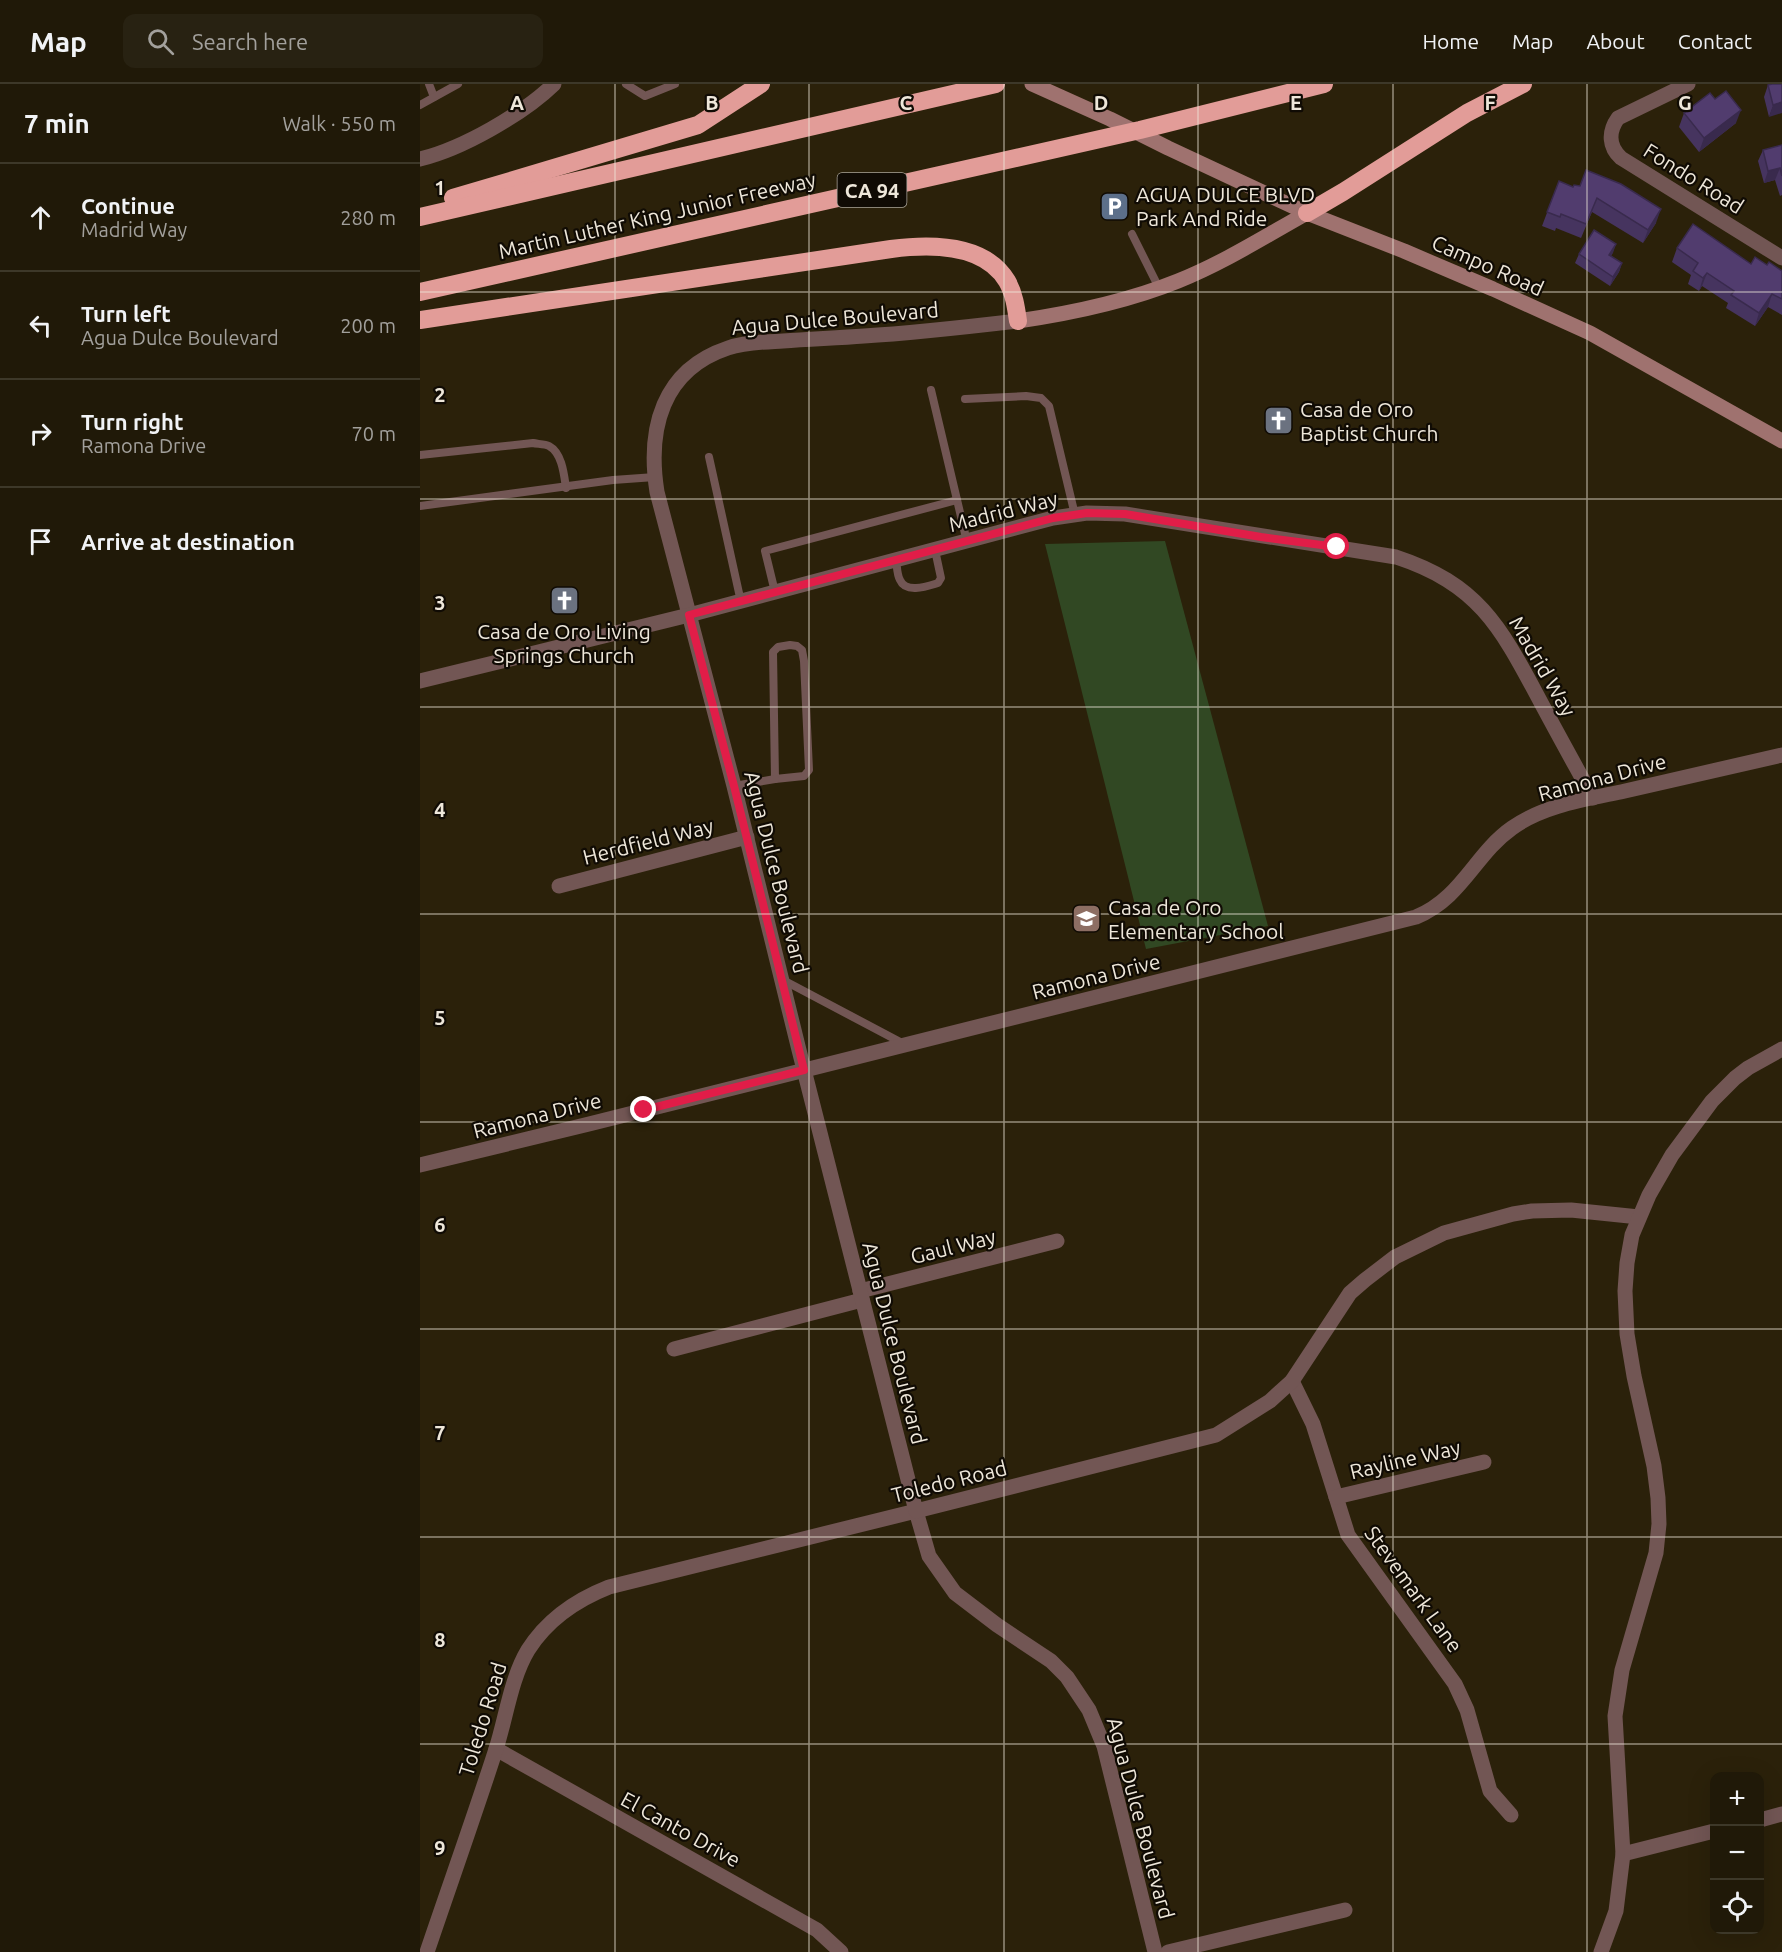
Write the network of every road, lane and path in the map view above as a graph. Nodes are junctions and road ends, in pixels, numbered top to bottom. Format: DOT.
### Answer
graph roads {
  1 [pos="429,84"];
  2 [pos="458,84"];
  3 [pos="626,84"];
  4 [pos="675,84"];
  5 [pos="761,84"];
  6 [pos="996,84"];
  7 [pos="1032,84"];
  8 [pos="1324,84"];
  9 [pos="1523,84"];
  10 [pos="1688,84"];
  11 [pos="546,87"];
  12 [pos="434,97"];
  13 [pos="420,105"];
  14 [pos="420,159"];
  15 [pos="420,207"];
  16 [pos="1307,213"];
  17 [pos="420,217"];
  18 [pos="1132,234"];
  19 [pos="1782,258"];
  20 [pos="1159,288"];
  21 [pos="420,292"];
  22 [pos="420,320"];
  23 [pos="1018,321"];
  24 [pos="931,390"];
  25 [pos="965,399"];
  26 [pos="1782,441"];
  27 [pos="420,455"];
  28 [pos="709,457"];
  29 [pos="655,477"];
  30 [pos="566,488"];
  31 [pos="957,500"];
  32 [pos="420,506"];
  33 [pos="1075,515"];
  34 [pos="967,542"];
  35 [pos="935,550"];
  36 [pos="896,560"];
  37 [pos="775,592"];
  38 [pos="741,602"];
  39 [pos="689,615"];
  40 [pos="420,681"];
  41 [pos="1782,754"];
  42 [pos="775,779"];
  43 [pos="734,786"];
  44 [pos="1593,798"];
  45 [pos="747,837"];
  46 [pos="559,886"];
  47 [pos="783,980"];
  48 [pos="907,1045"];
  49 [pos="1782,1049"];
  50 [pos="804,1070"];
  51 [pos="420,1165"];
  52 [pos="1639,1217"];
  53 [pos="1057,1241"];
  54 [pos="861,1296"];
  55 [pos="674,1349"];
  56 [pos="1292,1381"];
  57 [pos="1484,1462"];
  58 [pos="1336,1497"];
  59 [pos="916,1511"];
  60 [pos="496,1749"];
  61 [pos="1782,1814"];
  62 [pos="1511,1815"];
  63 [pos="1764,1819"];
  64 [pos="1710,1832"];
  65 [pos="1623,1854"];
  66 [pos="1345,1910"];
  67 [pos="428,1952"];
  68 [pos="841,1952"];
  69 [pos="1155,1952"];
  70 [pos="1168,1952"];
  71 [pos="1602,1952"];
  1 -- 12 [label="lane"];
  2 -- 12 [label="lane"];
  3 -- 4 [label="lane"];
  5 -- 15 [label="highway"];
  6 -- 17 [label="highway"];
  7 -- 16 [label="main road, Campo Road"];
  8 -- 21 [label="highway, Martin Luther King Junior Freeway / CA 94"];
  9 -- 16 [label="highway"];
  10 -- 19 [label="street, Fondo Road"];
  11 -- 14 [label="street"];
  12 -- 13 [label="lane"];
  16 -- 20 [label="main road, Agua Dulce Boulevard"];
  16 -- 26 [label="main road, Campo Road"];
  18 -- 20 [label="lane"];
  20 -- 23 [label="main road, Agua Dulce Boulevard"];
  22 -- 23 [label="highway"];
  23 -- 29 [label="street, Agua Dulce Boulevard"];
  24 -- 31 [label="lane"];
  25 -- 33 [label="lane"];
  27 -- 30 [label="lane"];
  28 -- 38 [label="lane"];
  29 -- 30 [label="lane"];
  29 -- 39 [label="street, Agua Dulce Boulevard"];
  30 -- 32 [label="lane"];
  31 -- 34 [label="lane"];
  31 -- 37 [label="lane"];
  33 -- 34 [label="street, Madrid Way"];
  33 -- 44 [label="street, Madrid Way"];
  34 -- 35 [label="street, Madrid Way"];
  35 -- 36 [label="street, Madrid Way"];
  35 -- 36 [label="lane"];
  36 -- 37 [label="street, Madrid Way"];
  37 -- 38 [label="street, Madrid Way"];
  38 -- 39 [label="street, Madrid Way"];
  39 -- 40 [label="street, Madrid Way"];
  39 -- 43 [label="street, Agua Dulce Boulevard"];
  41 -- 44 [label="street, Ramona Drive"];
  42 -- 42 [label="lane"];
  42 -- 43 [label="lane"];
  43 -- 45 [label="street, Agua Dulce Boulevard"];
  44 -- 48 [label="street, Ramona Drive"];
  45 -- 46 [label="street, Herdfield Way"];
  45 -- 47 [label="street, Agua Dulce Boulevard"];
  47 -- 48 [label="lane"];
  47 -- 50 [label="street, Agua Dulce Boulevard"];
  48 -- 50 [label="street, Ramona Drive"];
  49 -- 52 [label="street"];
  50 -- 51 [label="street, Ramona Drive"];
  50 -- 54 [label="street, Agua Dulce Boulevard"];
  52 -- 56 [label="street, Toledo Road"];
  52 -- 65 [label="street"];
  53 -- 54 [label="street, Gaul Way"];
  54 -- 55 [label="street, Gaul Way"];
  54 -- 59 [label="street, Agua Dulce Boulevard"];
  56 -- 58 [label="street, Stevemark Lane"];
  56 -- 59 [label="street, Toledo Road"];
  57 -- 58 [label="street, Rayline Way"];
  58 -- 62 [label="street, Stevemark Lane"];
  59 -- 60 [label="street, Toledo Road"];
  59 -- 69 [label="street, Agua Dulce Boulevard"];
  60 -- 67 [label="street, Toledo Road"];
  60 -- 68 [label="street, El Canto Drive"];
  61 -- 63 [label="street"];
  64 -- 65 [label="street"];
  65 -- 71 [label="street"];
  66 -- 70 [label="street"];
}
